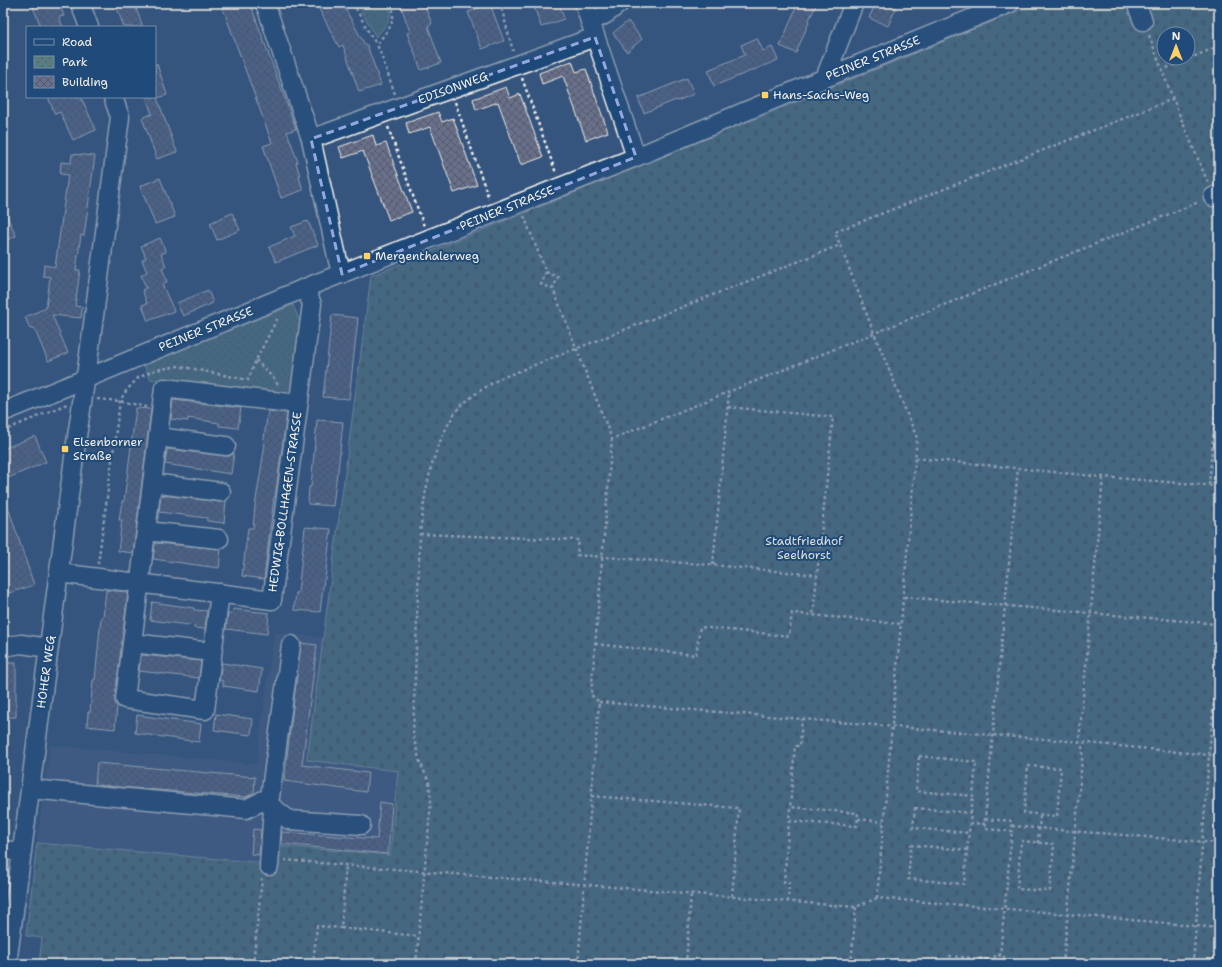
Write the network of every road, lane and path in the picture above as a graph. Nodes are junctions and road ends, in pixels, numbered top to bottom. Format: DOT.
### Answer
graph roads {
  1 [pos="80,3"];
  2 [pos="265,3"];
  3 [pos="353,3"];
  4 [pos="392,3"];
  5 [pos="500,3"];
  6 [pos="584,3"];
  7 [pos="620,3"];
  8 [pos="854,3"];
  9 [pos="1010,3"];
  10 [pos="1136,3"];
  11 [pos="1143,20"];
  12 [pos="89,26"];
  13 [pos="593,29"];
  14 [pos="377,44"];
  15 [pos="1219,46"];
  16 [pos="517,65"];
  17 [pos="1162,70"];
  18 [pos="825,78"];
  19 [pos="451,89"];
  20 [pos="113,98"];
  21 [pos="1174,98"];
  22 [pos="400,107"];
  23 [pos="383,113"];
  24 [pos="311,139"];
  25 [pos="636,157"];
  26 [pos="556,173"];
  27 [pos="1216,195"];
  28 [pos="490,200"];
  29 [pos="519,203"];
  30 [pos="1219,218"];
  31 [pos="424,227"];
  32 [pos="840,245"];
  33 [pos="546,272"];
  34 [pos="342,274"];
  35 [pos="305,288"];
  36 [pos="553,289"];
  37 [pos="874,333"];
  38 [pos="577,348"];
  39 [pos="256,360"];
  40 [pos="1219,369"];
  41 [pos="86,379"];
  42 [pos="729,392"];
  43 [pos="82,398"];
  44 [pos="290,403"];
  45 [pos="65,406"];
  46 [pos="728,407"];
  47 [pos="161,411"];
  48 [pos="3,412"];
  49 [pos="3,431"];
  50 [pos="158,437"];
  51 [pos="612,439"];
  52 [pos="226,446"];
  53 [pos="916,458"];
  54 [pos="1018,468"];
  55 [pos="1103,477"];
  56 [pos="152,483"];
  57 [pos="1209,485"];
  58 [pos="1219,486"];
  59 [pos="221,492"];
  60 [pos="146,531"];
  61 [pos="420,534"];
  62 [pos="219,539"];
  63 [pos="603,556"];
  64 [pos="713,565"];
  65 [pos="59,573"];
  66 [pos="817,575"];
  67 [pos="139,584"];
  68 [pos="220,593"];
  69 [pos="904,597"];
  70 [pos="1005,606"];
  71 [pos="1090,613"];
  72 [pos="813,616"];
  73 [pos="901,624"];
  74 [pos="1219,624"];
  75 [pos="132,643"];
  76 [pos="1219,643"];
  77 [pos="595,644"];
  78 [pos="291,645"];
  79 [pos="3,647"];
  80 [pos="49,648"];
  81 [pos="212,652"];
  82 [pos="599,702"];
  83 [pos="802,719"];
  84 [pos="892,727"];
  85 [pos="992,735"];
  86 [pos="1079,742"];
  87 [pos="1209,755"];
  88 [pos="1219,756"];
  89 [pos="30,789"];
  90 [pos="591,796"];
  91 [pos="973,796"];
  92 [pos="268,804"];
  93 [pos="790,807"];
  94 [pos="971,813"];
  95 [pos="1040,814"];
  96 [pos="858,819"];
  97 [pos="985,819"];
  98 [pos="789,821"];
  99 [pos="883,822"];
  100 [pos="970,823"];
  101 [pos="985,824"];
  102 [pos="361,825"];
  103 [pos="1012,826"];
  104 [pos="1039,828"];
  105 [pos="1012,831"];
  106 [pos="1075,831"];
  107 [pos="969,833"];
  108 [pos="1038,842"];
  109 [pos="1202,842"];
  110 [pos="1219,843"];
  111 [pos="3,850"];
  112 [pos="967,850"];
  113 [pos="22,852"];
  114 [pos="346,865"];
  115 [pos="269,866"];
  116 [pos="424,871"];
  117 [pos="584,885"];
  118 [pos="691,894"];
  119 [pos="732,897"];
  120 [pos="877,898"];
  121 [pos="788,902"];
  122 [pos="856,907"];
  123 [pos="1004,909"];
  124 [pos="1067,914"];
  125 [pos="1196,926"];
  126 [pos="341,928"];
  127 [pos="1219,928"];
  128 [pos="418,936"];
  129 [pos="949,956"];
  130 [pos="1000,956"];
  131 [pos="995,960"];
  132 [pos="1003,962"];
  133 [pos="7,964"];
  134 [pos="254,964"];
  135 [pos="313,964"];
  136 [pos="416,964"];
  137 [pos="578,964"];
  138 [pos="686,964"];
  139 [pos="851,964"];
  140 [pos="994,964"];
  141 [pos="1033,964"];
  142 [pos="1063,964"];
  143 [pos="1193,964"];
  1 -- 12 [label="street"];
  2 -- 24 [label="street"];
  3 -- 14 [label="path"];
  4 -- 14 [label="path"];
  5 -- 16 [label="path"];
  6 -- 13 [label="street"];
  7 -- 13 [label="street, EDISONWEG"];
  8 -- 18 [label="street"];
  9 -- 18 [label="street, PEINER STRASSE"];
  10 -- 11 [label="street"];
  11 -- 17 [label="path"];
  13 -- 16 [label="street, EDISONWEG"];
  13 -- 25 [label="street"];
  14 -- 22 [label="path"];
  15 -- 17 [label="path"];
  16 -- 19 [label="street, EDISONWEG"];
  16 -- 26 [label="path"];
  17 -- 21 [label="path"];
  18 -- 25 [label="street, PEINER STRASSE"];
  19 -- 22 [label="street, EDISONWEG"];
  19 -- 28 [label="path"];
  20 -- 41 [label="street"];
  21 -- 27 [label="path"];
  21 -- 32 [label="path"];
  22 -- 23 [label="street, EDISONWEG"];
  23 -- 24 [label="street, EDISONWEG"];
  23 -- 31 [label="path"];
  24 -- 34 [label="street"];
  25 -- 29 [label="street, PEINER STRASSE"];
  27 -- 30 [label="path"];
  27 -- 37 [label="path"];
  29 -- 33 [label="path"];
  29 -- 34 [label="street, PEINER STRASSE"];
  32 -- 37 [label="path"];
  32 -- 38 [label="path"];
  33 -- 36 [label="path"];
  33 -- 36 [label="path"];
  34 -- 35 [label="street, PEINER STRASSE"];
  35 -- 41 [label="street, PEINER STRASSE"];
  35 -- 44 [label="street, HEDWIG-BOLLHAGEN-STRASSE"];
  36 -- 38 [label="path"];
  37 -- 42 [label="path"];
  37 -- 53 [label="path"];
  38 -- 51 [label="path"];
  38 -- 61 [label="path"];
  39 -- 44 [label="path"];
  40 -- 57 [label="path"];
  41 -- 43 [label="street, HOHER WEG"];
  41 -- 48 [label="street, PEINER STRASSE"];
  42 -- 46 [label="path"];
  42 -- 51 [label="path"];
  43 -- 47 [label="path"];
  43 -- 65 [label="street, HOHER WEG"];
  44 -- 47 [label="street"];
  44 -- 68 [label="street, HEDWIG-BOLLHAGEN-STRASSE"];
  45 -- 49 [label="path"];
  46 -- 64 [label="path"];
  46 -- 66 [label="path"];
  47 -- 50 [label="street"];
  50 -- 52 [label="street"];
  50 -- 56 [label="street"];
  51 -- 63 [label="path"];
  53 -- 54 [label="path"];
  53 -- 69 [label="path"];
  54 -- 55 [label="path"];
  54 -- 70 [label="path"];
  55 -- 57 [label="path"];
  55 -- 71 [label="path"];
  56 -- 59 [label="street"];
  56 -- 60 [label="street"];
  57 -- 58 [label="path"];
  60 -- 62 [label="street"];
  60 -- 67 [label="street"];
  61 -- 63 [label="path"];
  61 -- 116 [label="path"];
  63 -- 64 [label="path"];
  63 -- 77 [label="path"];
  64 -- 66 [label="path"];
  65 -- 67 [label="street, HEDWIG-BOLLHAGEN-STRASSE"];
  65 -- 80 [label="street, HOHER WEG"];
  66 -- 72 [label="path"];
  67 -- 68 [label="street, HEDWIG-BOLLHAGEN-STRASSE"];
  67 -- 75 [label="street"];
  68 -- 81 [label="street"];
  69 -- 70 [label="path"];
  69 -- 73 [label="path"];
  70 -- 71 [label="path"];
  70 -- 85 [label="path"];
  71 -- 74 [label="path"];
  71 -- 86 [label="path"];
  72 -- 73 [label="path"];
  72 -- 77 [label="path"];
  73 -- 84 [label="path"];
  75 -- 81 [label="street"];
  75 -- 81 [label="street"];
  76 -- 87 [label="path"];
  77 -- 82 [label="path"];
  78 -- 92 [label="street"];
  79 -- 80 [label="street"];
  80 -- 89 [label="street, HOHER WEG"];
  82 -- 83 [label="path"];
  82 -- 90 [label="path"];
  83 -- 84 [label="path"];
  83 -- 93 [label="path"];
  84 -- 85 [label="path"];
  84 -- 99 [label="path"];
  85 -- 86 [label="path"];
  85 -- 97 [label="path"];
  86 -- 87 [label="path"];
  86 -- 106 [label="path"];
  87 -- 88 [label="path"];
  87 -- 109 [label="path"];
  89 -- 92 [label="street"];
  89 -- 113 [label="street, HOHER WEG"];
  90 -- 117 [label="path"];
  90 -- 119 [label="path"];
  91 -- 91 [label="path"];
  91 -- 94 [label="path"];
  92 -- 102 [label="street"];
  92 -- 115 [label="street"];
  93 -- 96 [label="path"];
  93 -- 98 [label="path"];
  94 -- 100 [label="path"];
  94 -- 107 [label="path"];
  95 -- 95 [label="path"];
  95 -- 104 [label="path"];
  96 -- 98 [label="path"];
  96 -- 99 [label="path"];
  97 -- 101 [label="path"];
  97 -- 103 [label="path"];
  98 -- 121 [label="path"];
  99 -- 120 [label="path"];
  100 -- 101 [label="path"];
  100 -- 107 [label="path"];
  101 -- 105 [label="path"];
  103 -- 104 [label="path"];
  103 -- 105 [label="path"];
  104 -- 106 [label="path"];
  104 -- 108 [label="path"];
  105 -- 123 [label="path"];
  106 -- 109 [label="path"];
  106 -- 124 [label="path"];
  107 -- 112 [label="path"];
  108 -- 108 [label="path"];
  109 -- 110 [label="path"];
  109 -- 125 [label="path"];
  111 -- 113 [label="street"];
  112 -- 112 [label="path"];
  113 -- 133 [label="street, HOHER WEG"];
  114 -- 115 [label="path"];
  114 -- 116 [label="path"];
  114 -- 126 [label="path"];
  115 -- 134 [label="path"];
  116 -- 117 [label="path"];
  116 -- 128 [label="path"];
  117 -- 118 [label="path"];
  117 -- 137 [label="path"];
  118 -- 119 [label="path"];
  118 -- 138 [label="path"];
  119 -- 121 [label="path"];
  120 -- 122 [label="path"];
  120 -- 123 [label="path"];
  121 -- 122 [label="path"];
  122 -- 139 [label="path"];
  123 -- 124 [label="path"];
  123 -- 130 [label="path"];
  124 -- 125 [label="path"];
  124 -- 142 [label="path"];
  125 -- 127 [label="path"];
  125 -- 143 [label="path"];
  126 -- 128 [label="path"];
  126 -- 135 [label="path"];
  128 -- 136 [label="path"];
  129 -- 131 [label="path"];
  130 -- 131 [label="path"];
  130 -- 132 [label="path"];
  131 -- 140 [label="path"];
  132 -- 141 [label="path"];
}
